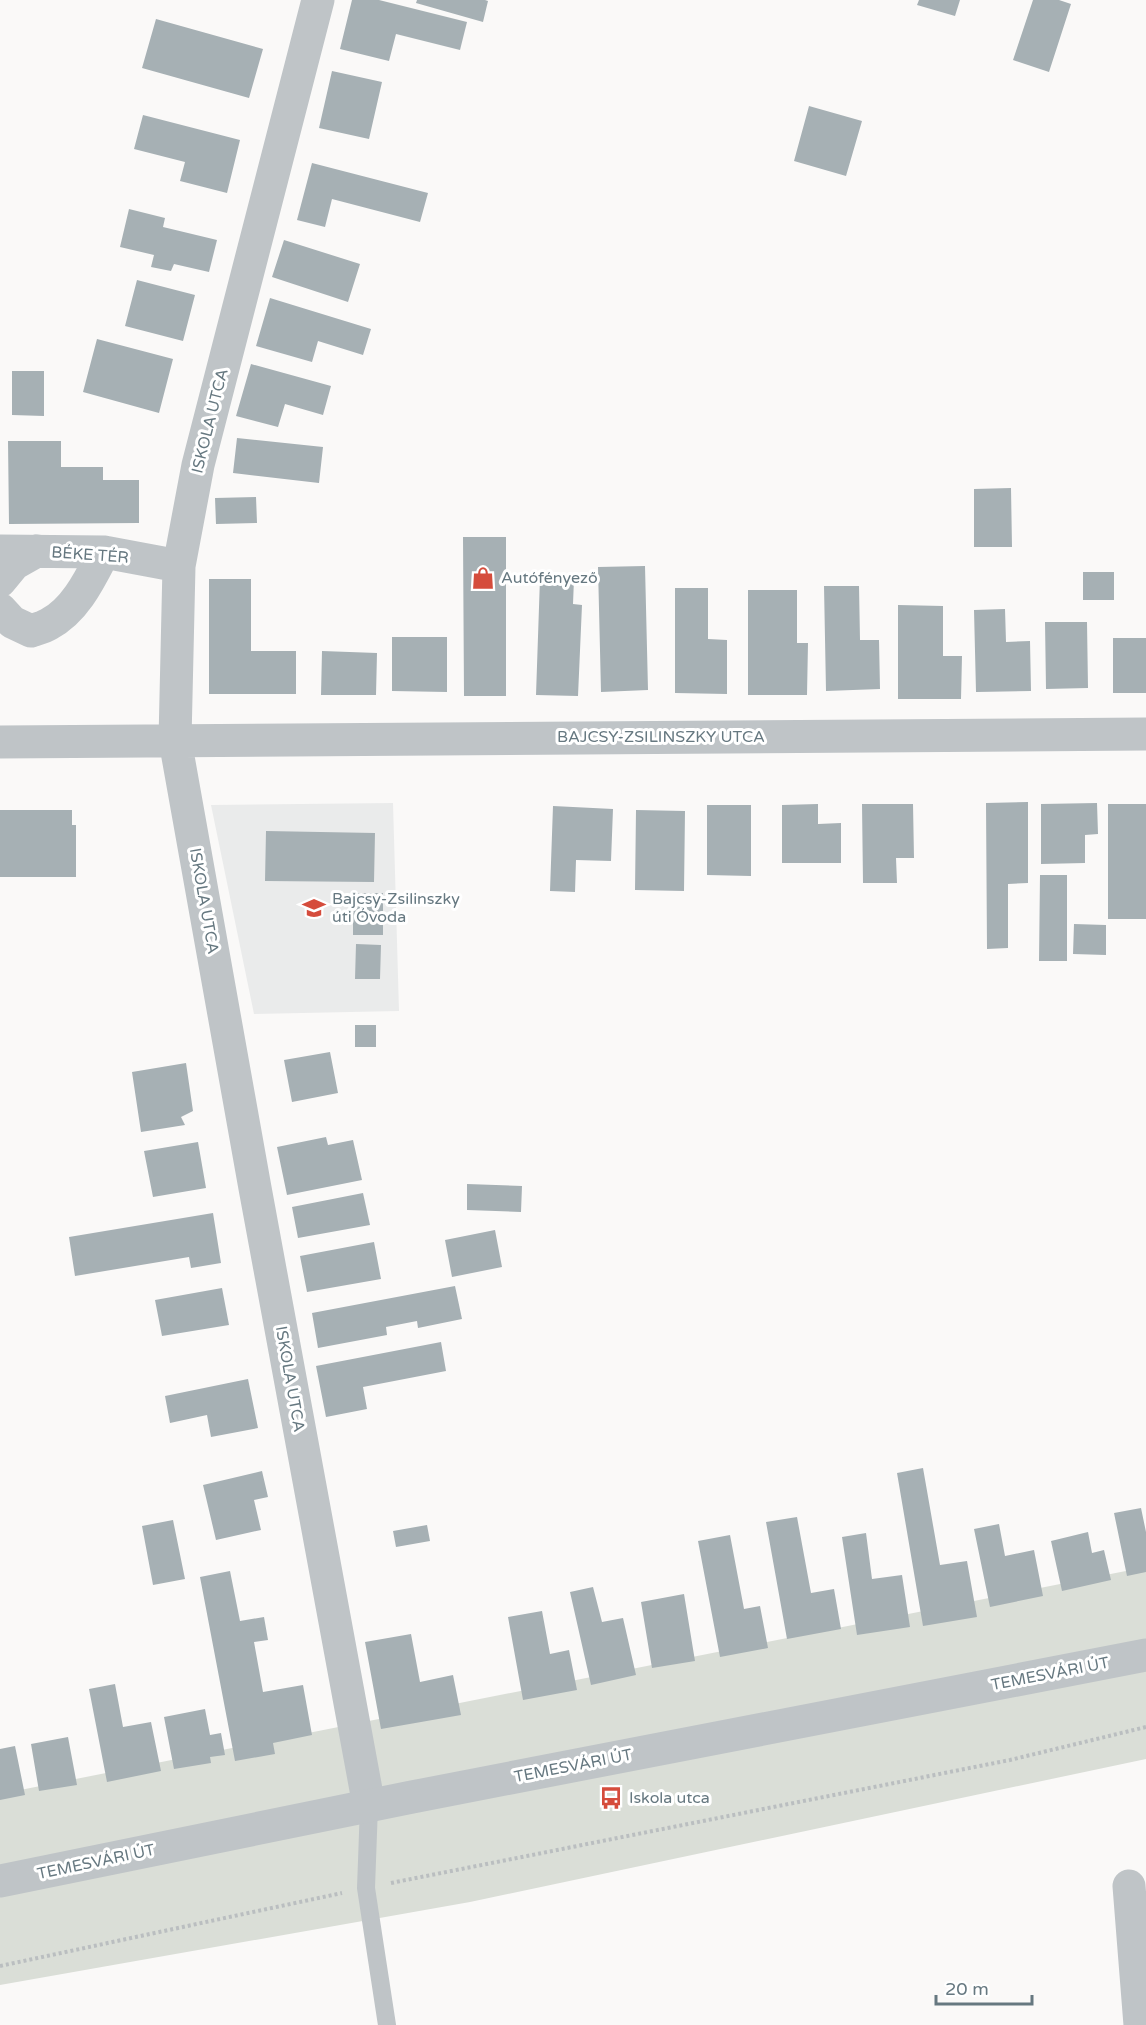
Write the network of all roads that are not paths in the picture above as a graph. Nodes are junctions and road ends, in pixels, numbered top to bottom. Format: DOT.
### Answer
graph roads {
  1 [pos="318,0"];
  2 [pos="0,551"];
  3 [pos="37,551"];
  4 [pos="104,552"];
  5 [pos="179,566"];
  6 [pos="0,581"];
  7 [pos="0,609"];
  8 [pos="1146,734"];
  9 [pos="175,740"];
  10 [pos="0,742"];
  11 [pos="1146,1655"];
  12 [pos="369,1806"];
  13 [pos="0,1881"];
  14 [pos="1129,1886"];
  15 [pos="387,2025"];
  16 [pos="1140,2025"];
  1 -- 5 [label="street, ISKOLA UTCA"];
  2 -- 3 [label="street, BÉKE TÉR"];
  3 -- 4 [label="street, BÉKE TÉR"];
  3 -- 6 [label="street"];
  4 -- 5 [label="street, BÉKE TÉR"];
  4 -- 7 [label="street"];
  5 -- 9 [label="street, ISKOLA UTCA"];
  8 -- 9 [label="street, BAJCSY-ZSILINSZKY UTCA"];
  9 -- 10 [label="street"];
  9 -- 12 [label="street, ISKOLA UTCA"];
  11 -- 12 [label="street, TEMESVÁRI ÚT"];
  12 -- 13 [label="street, TEMESVÁRI ÚT"];
  12 -- 15 [label="lane"];
  14 -- 16 [label="street"];
}
